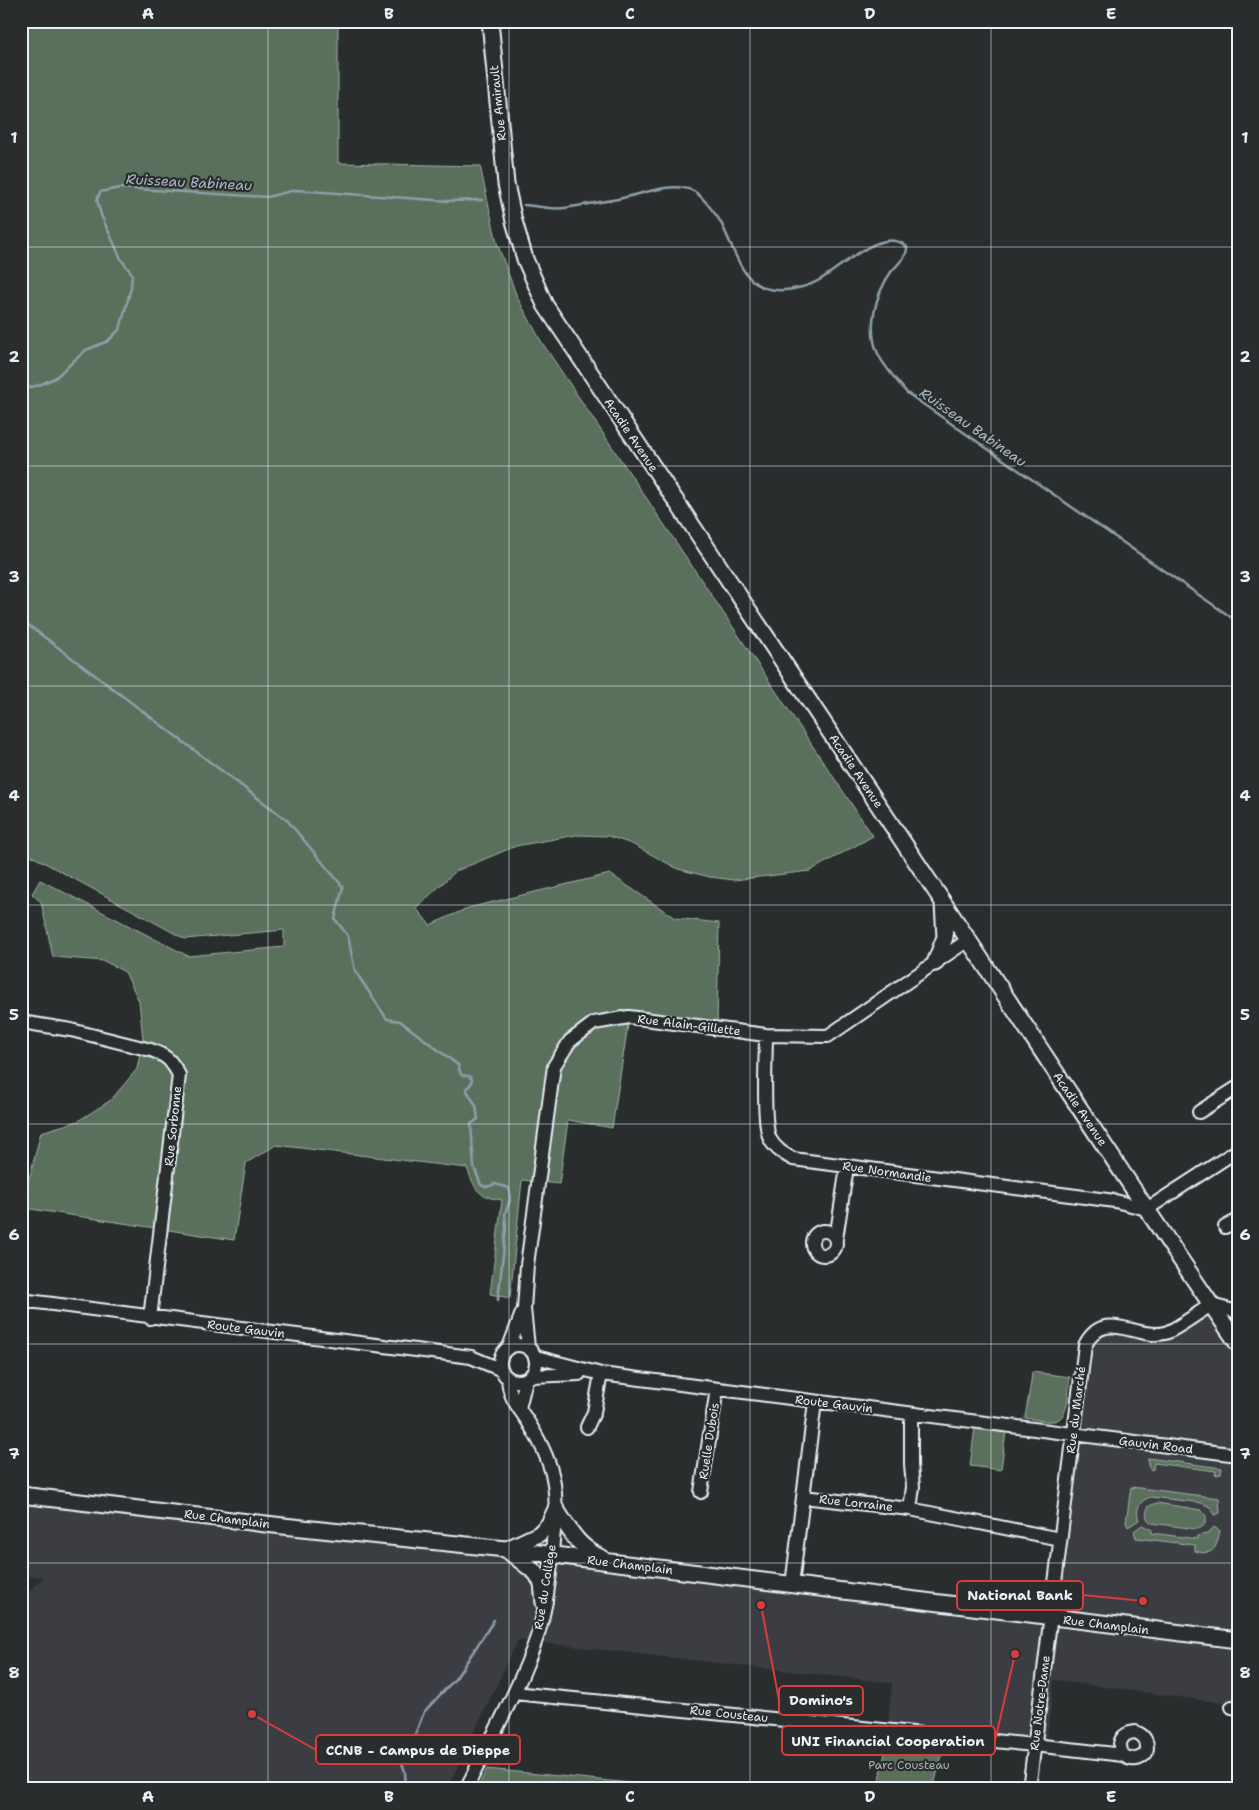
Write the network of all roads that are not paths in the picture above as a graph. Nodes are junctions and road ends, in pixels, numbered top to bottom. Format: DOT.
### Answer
graph roads {
  1 [pos="490,21"];
  2 [pos="506,184"];
  3 [pos="942,900"];
  4 [pos="968,940"];
  5 [pos="935,962"];
  6 [pos="21,1022"];
  7 [pos="766,1035"];
  8 [pos="1238,1087"];
  9 [pos="1199,1112"];
  10 [pos="1238,1150"];
  11 [pos="847,1167"];
  12 [pos="1130,1183"];
  13 [pos="1115,1201"];
  14 [pos="1147,1209"];
  15 [pos="1238,1220"];
  16 [pos="1225,1227"];
  17 [pos="836,1238"];
  18 [pos="23,1301"];
  19 [pos="1211,1305"];
  20 [pos="524,1309"];
  21 [pos="1238,1312"];
  22 [pos="21,1317"];
  23 [pos="150,1318"];
  24 [pos="1237,1342"];
  25 [pos="507,1349"];
  26 [pos="532,1352"];
  27 [pos="471,1357"];
  28 [pos="505,1374"];
  29 [pos="598,1374"];
  30 [pos="529,1378"];
  31 [pos="717,1389"];
  32 [pos="815,1402"];
  33 [pos="519,1408"];
  34 [pos="911,1414"];
  35 [pos="587,1427"];
  36 [pos="1074,1434"];
  37 [pos="1238,1455"];
  38 [pos="701,1492"];
  39 [pos="21,1495"];
  40 [pos="803,1497"];
  41 [pos="556,1509"];
  42 [pos="910,1509"];
  43 [pos="1060,1539"];
  44 [pos="506,1549"];
  45 [pos="552,1555"];
  46 [pos="613,1563"];
  47 [pos="792,1585"];
  48 [pos="544,1603"];
  49 [pos="1050,1618"];
  50 [pos="1238,1640"];
  51 [pos="514,1693"];
  52 [pos="1034,1745"];
  53 [pos="1123,1755"];
  54 [pos="466,1789"];
  55 [pos="1029,1789"];
  1 -- 2 [label="main road, Rue Amirault"];
  2 -- 3 [label="main road, Acadie Avenue"];
  3 -- 4 [label="main road, Acadie Avenue"];
  3 -- 5 [label="main road"];
  4 -- 5 [label="street, Rue Alain-Gillette"];
  4 -- 12 [label="main road, Acadie Avenue"];
  5 -- 7 [label="street, Rue Alain-Gillette"];
  6 -- 23 [label="street, Rue Sorbonne"];
  7 -- 11 [label="street, Rue Normandie"];
  7 -- 20 [label="street, Rue Alain-Gillette"];
  8 -- 9 [label="street"];
  10 -- 14 [label="street"];
  11 -- 13 [label="street, Rue Normandie"];
  11 -- 17 [label="street"];
  12 -- 13 [label="street"];
  12 -- 14 [label="main road, Acadie Avenue"];
  13 -- 14 [label="street, Rue Normandie"];
  14 -- 19 [label="main road, Acadie Avenue"];
  15 -- 16 [label="street"];
  18 -- 22 [label="street"];
  18 -- 23 [label="street, Route Gauvin"];
  19 -- 21 [label="street"];
  19 -- 24 [label="main road, Acadie Avenue"];
  19 -- 36 [label="street, Rue du Marché"];
  20 -- 25 [label="street, Rue Alain-Gillette"];
  20 -- 26 [label="street, Rue Alain-Gillette"];
  23 -- 27 [label="street, Route Gauvin"];
  25 -- 26 [label="street"];
  25 -- 27 [label="street, Route Gauvin"];
  25 -- 28 [label="street"];
  26 -- 29 [label="street, Route Gauvin"];
  26 -- 30 [label="street"];
  27 -- 28 [label="street, Route Gauvin"];
  28 -- 30 [label="street"];
  28 -- 33 [label="street, Rue du Collège"];
  29 -- 30 [label="street, Route Gauvin"];
  29 -- 31 [label="street, Route Gauvin"];
  29 -- 35 [label="street"];
  30 -- 33 [label="street"];
  31 -- 32 [label="street, Route Gauvin"];
  31 -- 38 [label="street, Ruelle Dubois"];
  32 -- 34 [label="street, Route Gauvin"];
  32 -- 40 [label="street, Rue Lorraine"];
  33 -- 41 [label="street, Rue du Collège"];
  34 -- 36 [label="street, Route Gauvin"];
  34 -- 42 [label="street, Rue Lorraine"];
  36 -- 37 [label="street, Gauvin Road"];
  36 -- 43 [label="street, Rue du Marché"];
  39 -- 44 [label="main road, Rue Champlain"];
  40 -- 42 [label="street, Rue Lorraine"];
  40 -- 47 [label="street"];
  41 -- 44 [label="main road"];
  41 -- 45 [label="street, Rue du Collège"];
  41 -- 46 [label="main road"];
  42 -- 43 [label="street"];
  43 -- 49 [label="street, Rue du Marché"];
  44 -- 45 [label="main road, Rue Champlain"];
  44 -- 48 [label="main road"];
  45 -- 46 [label="main road, Rue Champlain"];
  45 -- 48 [label="street, Rue du Collège"];
  46 -- 47 [label="main road, Rue Champlain"];
  47 -- 49 [label="main road, Rue Champlain"];
  48 -- 51 [label="street, Rue du Collège"];
  49 -- 50 [label="main road, Rue Champlain"];
  49 -- 52 [label="street, Rue Notre-Dame"];
  51 -- 52 [label="street, Rue Cousteau"];
  51 -- 54 [label="street, Rue du Collège"];
  52 -- 53 [label="street, Rue Cousteau"];
  52 -- 55 [label="street, Rue Notre-Dame"];
}
